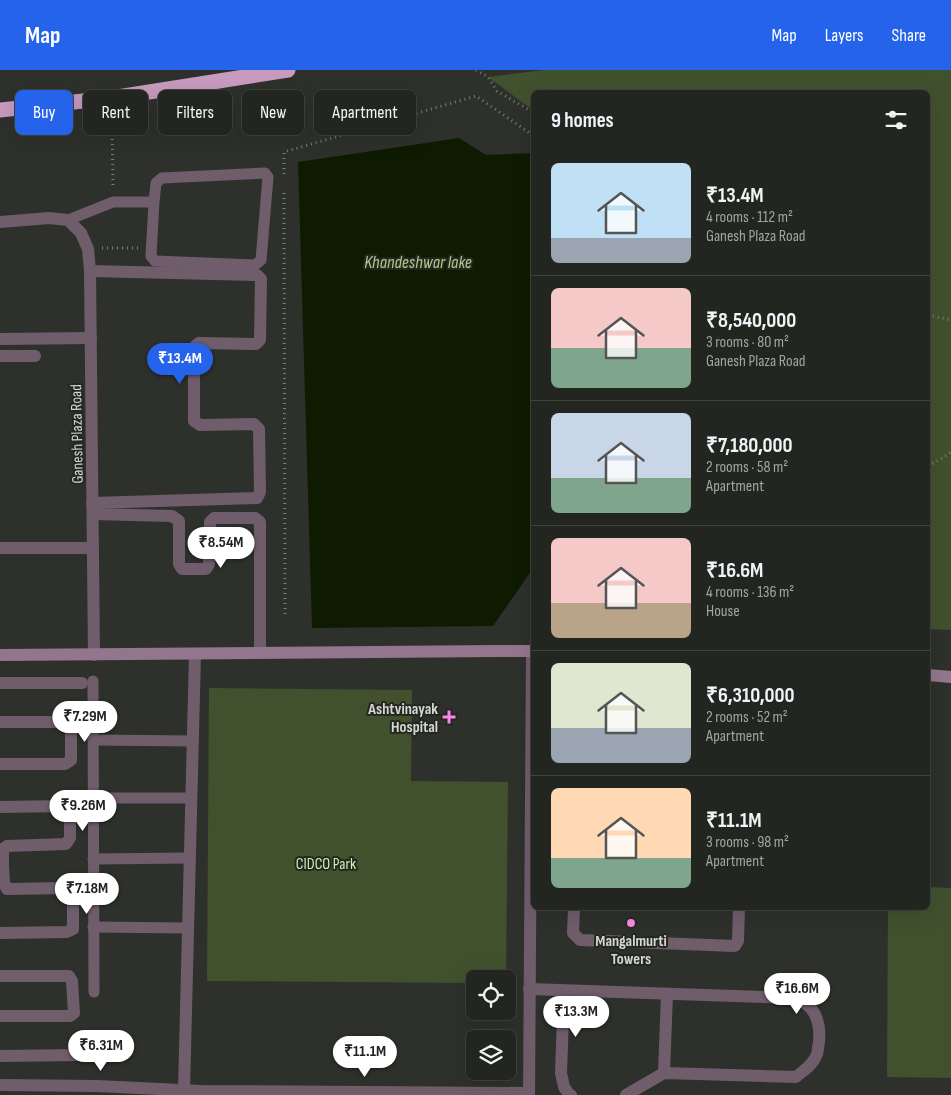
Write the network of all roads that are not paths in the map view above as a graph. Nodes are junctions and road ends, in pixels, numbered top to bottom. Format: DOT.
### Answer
graph roads {
  1 [pos="288,70"];
  2 [pos="0,110"];
  3 [pos="154,202"];
  4 [pos="68,220"];
  5 [pos="0,222"];
  6 [pos="90,271"];
  7 [pos="91,338"];
  8 [pos="0,339"];
  9 [pos="0,356"];
  10 [pos="35,356"];
  11 [pos="93,509"];
  12 [pos="0,548"];
  13 [pos="93,548"];
  14 [pos="531,651"];
  15 [pos="260,653"];
  16 [pos="194,654"];
  17 [pos="94,655"];
  18 [pos="0,656"];
  19 [pos="930,676"];
  20 [pos="951,677"];
  21 [pos="88,682"];
  22 [pos="0,683"];
  23 [pos="0,722"];
  24 [pos="93,740"];
  25 [pos="192,741"];
  26 [pos="0,764"];
  27 [pos="93,798"];
  28 [pos="191,798"];
  29 [pos="0,807"];
  30 [pos="190,858"];
  31 [pos="93,859"];
  32 [pos="2,866"];
  33 [pos="531,894"];
  34 [pos="574,910"];
  35 [pos="739,910"];
  36 [pos="93,927"];
  37 [pos="188,928"];
  38 [pos="0,934"];
  39 [pos="0,976"];
  40 [pos="529,989"];
  41 [pos="564,990"];
  42 [pos="94,992"];
  43 [pos="667,994"];
  44 [pos="0,1016"];
  45 [pos="81,1055"];
  46 [pos="0,1056"];
  47 [pos="664,1073"];
  48 [pos="0,1085"];
  49 [pos="184,1090"];
  50 [pos="529,1094"];
  51 [pos="571,1095"];
  52 [pos="626,1095"];
  1 -- 2 [label="highway"];
  3 -- 3 [label="lane"];
  3 -- 4 [label="lane"];
  4 -- 5 [label="street"];
  4 -- 6 [label="street, Ganesh Plaza Road"];
  6 -- 7 [label="street, Ganesh Plaza Road"];
  6 -- 11 [label="street"];
  7 -- 8 [label="street"];
  7 -- 11 [label="street, Ganesh Plaza Road"];
  9 -- 10 [label="street"];
  11 -- 13 [label="street, Ganesh Plaza Road"];
  11 -- 15 [label="street"];
  12 -- 13 [label="street"];
  13 -- 17 [label="street, Ganesh Plaza Road"];
  14 -- 15 [label="street"];
  15 -- 16 [label="street"];
  16 -- 17 [label="street"];
  16 -- 25 [label="street"];
  17 -- 18 [label="street"];
  19 -- 20 [label="street"];
  21 -- 22 [label="street"];
  21 -- 24 [label="lane"];
  23 -- 26 [label="street"];
  24 -- 25 [label="lane"];
  24 -- 27 [label="lane"];
  25 -- 28 [label="street"];
  27 -- 28 [label="lane"];
  27 -- 31 [label="lane"];
  28 -- 30 [label="street"];
  29 -- 32 [label="street"];
  30 -- 31 [label="lane"];
  30 -- 37 [label="street"];
  31 -- 36 [label="lane"];
  32 -- 38 [label="street"];
  33 -- 40 [label="street"];
  34 -- 35 [label="street"];
  36 -- 37 [label="lane"];
  36 -- 42 [label="lane"];
  37 -- 49 [label="street"];
  39 -- 44 [label="street"];
  40 -- 41 [label="street"];
  40 -- 50 [label="street"];
  41 -- 43 [label="street"];
  41 -- 51 [label="street"];
  43 -- 47 [label="street"];
  43 -- 47 [label="street"];
  45 -- 46 [label="street"];
  47 -- 52 [label="street"];
  48 -- 49 [label="street"];
  49 -- 50 [label="street"];
}
